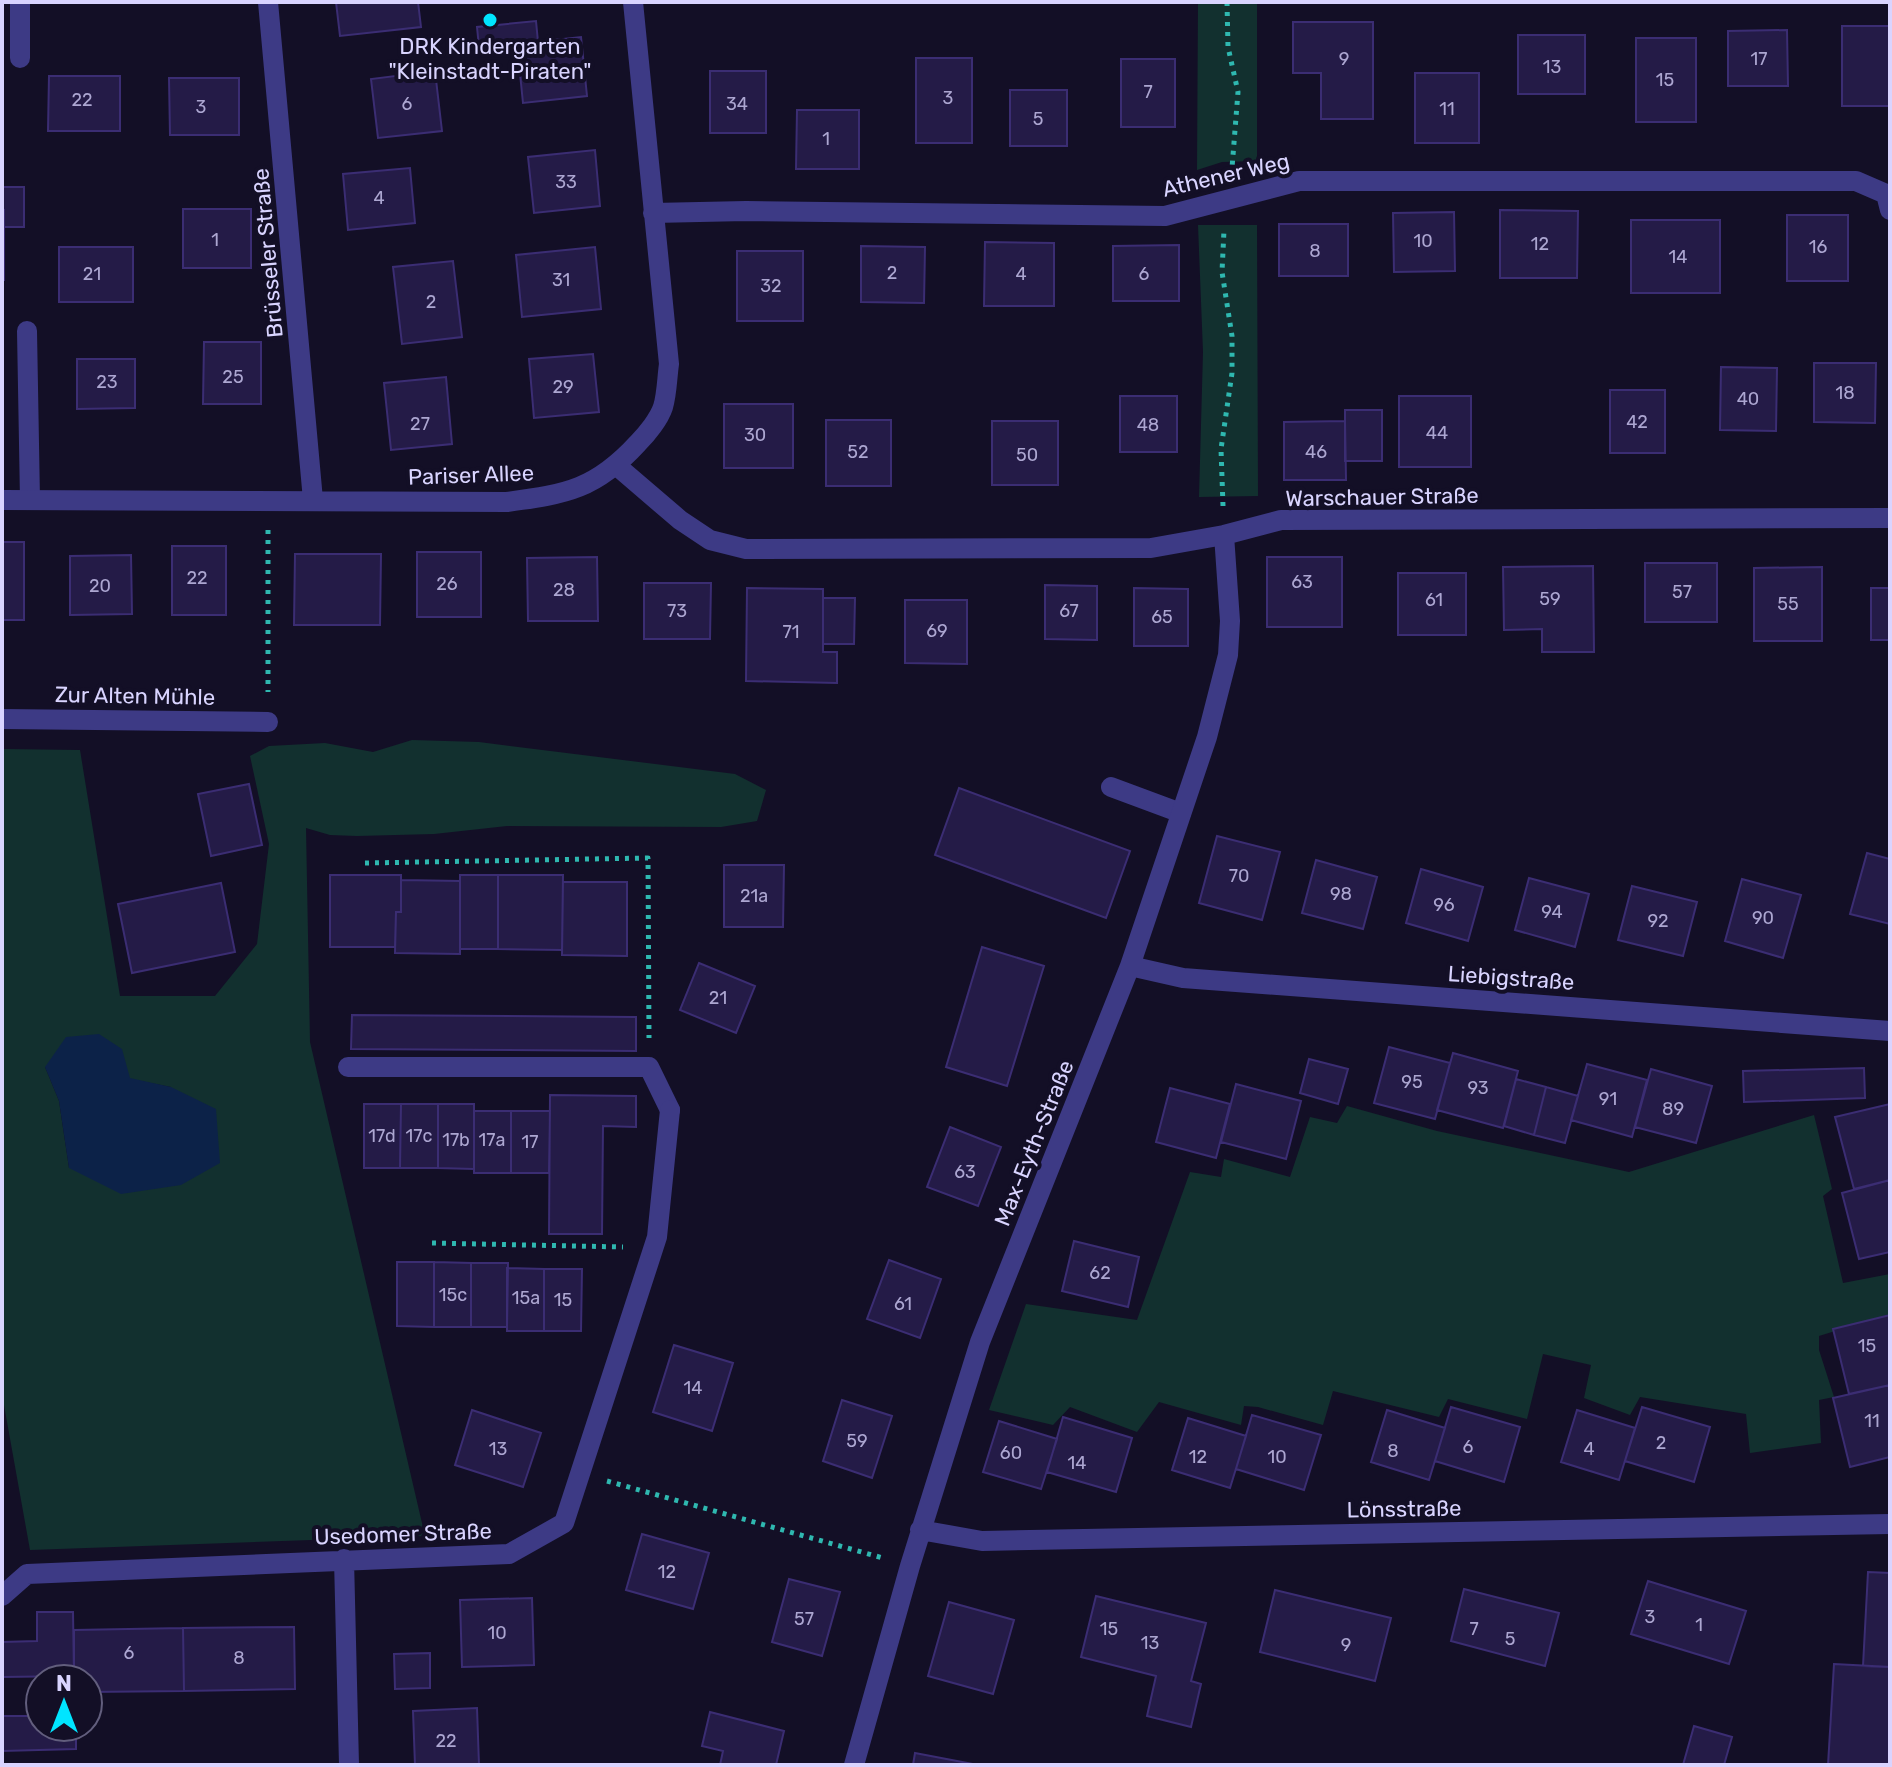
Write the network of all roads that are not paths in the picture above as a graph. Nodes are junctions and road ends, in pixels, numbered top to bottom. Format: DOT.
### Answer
graph roads {
  1 [pos="20,2"];
  2 [pos="268,2"];
  3 [pos="633,2"];
  4 [pos="20,58"];
  5 [pos="1890,210"];
  6 [pos="653,213"];
  7 [pos="27,331"];
  8 [pos="617,466"];
  9 [pos="2,500"];
  10 [pos="30,500"];
  11 [pos="313,500"];
  12 [pos="1890,518"];
  13 [pos="1224,535"];
  14 [pos="2,719"];
  15 [pos="268,722"];
  16 [pos="1111,787"];
  17 [pos="1181,813"];
  18 [pos="1130,966"];
  19 [pos="1890,1031"];
  20 [pos="348,1067"];
  21 [pos="1890,1524"];
  22 [pos="920,1530"];
  23 [pos="344,1559"];
  24 [pos="2,1596"];
  25 [pos="349,1765"];
  26 [pos="854,1765"];
  1 -- 4 [label="street"];
  2 -- 11 [label="street, Brüsseler Straße"];
  3 -- 6 [label="street, Pariser Allee"];
  5 -- 6 [label="street, Athener Weg"];
  6 -- 8 [label="street, Pariser Allee"];
  7 -- 10 [label="street"];
  8 -- 11 [label="street, Pariser Allee"];
  8 -- 13 [label="street, Warschauer Straße"];
  9 -- 10 [label="street, Pariser Allee"];
  10 -- 11 [label="street, Pariser Allee"];
  12 -- 13 [label="street, Warschauer Straße"];
  13 -- 17 [label="street, Max-Eyth-Straße"];
  14 -- 15 [label="street, Zur Alten Mühle"];
  16 -- 17 [label="street"];
  17 -- 18 [label="street, Max-Eyth-Straße"];
  18 -- 19 [label="street, Liebigstraße"];
  18 -- 22 [label="street, Max-Eyth-Straße"];
  20 -- 23 [label="street, Usedomer Straße"];
  21 -- 22 [label="street, Lönsstraße"];
  22 -- 26 [label="street, Max-Eyth-Straße"];
  23 -- 24 [label="street, Usedomer Straße"];
  23 -- 25 [label="street"];
}
